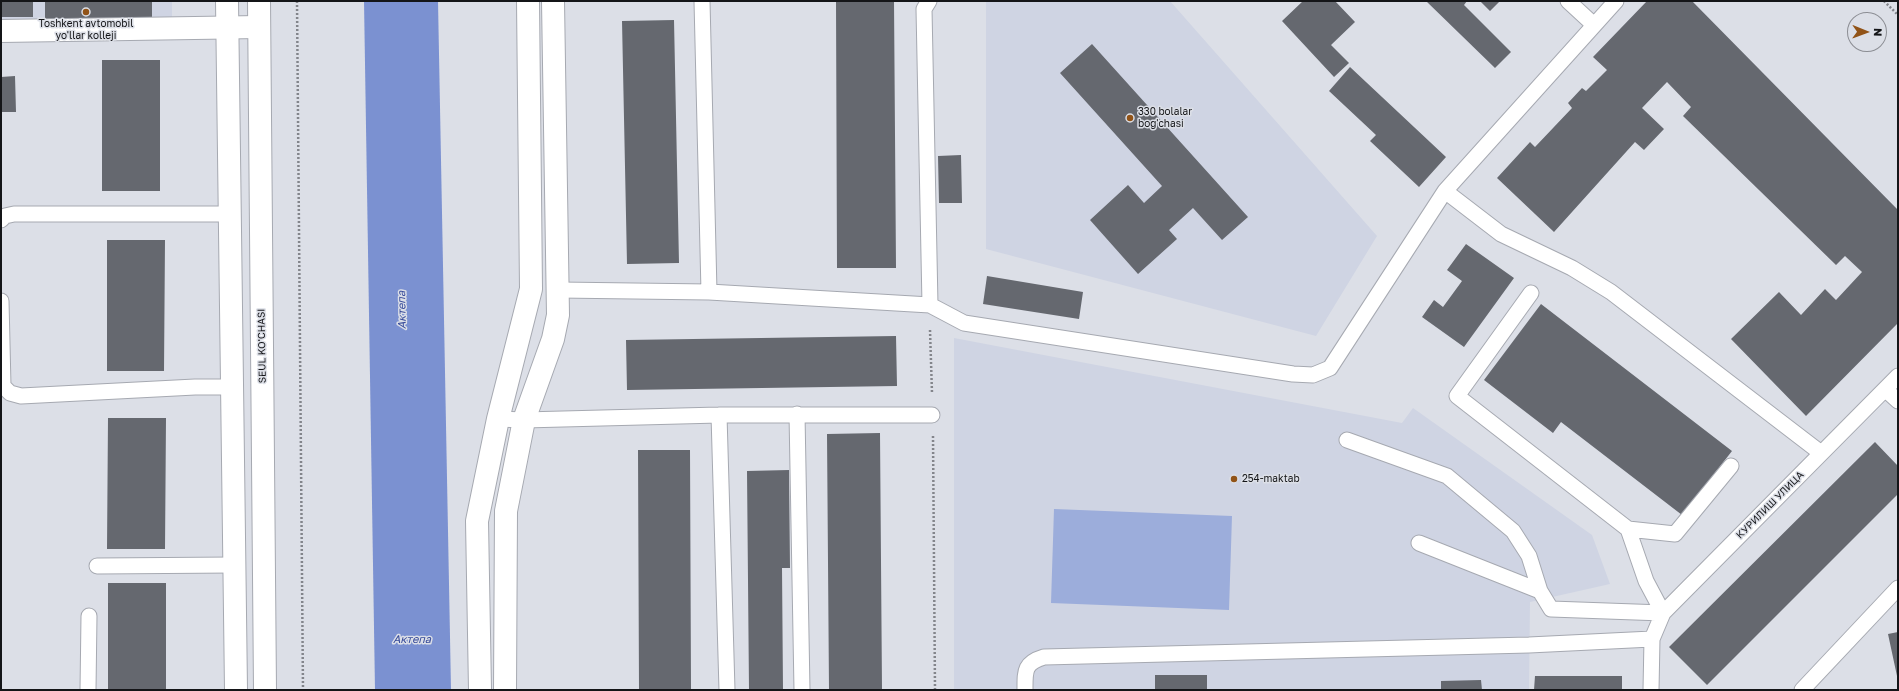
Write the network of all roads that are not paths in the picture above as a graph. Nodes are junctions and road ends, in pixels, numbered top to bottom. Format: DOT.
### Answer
graph roads {
  1 [pos="227,1"];
  2 [pos="259,1"];
  3 [pos="528,1"];
  4 [pos="553,1"];
  5 [pos="702,1"];
  6 [pos="929,1"];
  7 [pos="1568,1"];
  8 [pos="1616,1"];
  9 [pos="1594,25"];
  10 [pos="228,27"];
  11 [pos="259,27"];
  12 [pos="1,31"];
  13 [pos="1444,191"];
  14 [pos="230,214"];
  15 [pos="1,220"];
  16 [pos="559,290"];
  17 [pos="709,292"];
  18 [pos="1531,293"];
  19 [pos="1,301"];
  20 [pos="930,305"];
  21 [pos="1898,376"];
  22 [pos="232,387"];
  23 [pos="1886,390"];
  24 [pos="1898,401"];
  25 [pos="797,414"];
  26 [pos="719,415"];
  27 [pos="932,415"];
  28 [pos="498,419"];
  29 [pos="524,420"];
  30 [pos="1347,440"];
  31 [pos="1821,453"];
  32 [pos="1731,466"];
  33 [pos="1628,529"];
  34 [pos="1419,543"];
  35 [pos="234,565"];
  36 [pos="97,566"];
  37 [pos="1898,588"];
  38 [pos="1540,590"];
  39 [pos="1663,613"];
  40 [pos="89,616"];
  41 [pos="1652,639"];
  42 [pos="88,690"];
  43 [pos="236,690"];
  44 [pos="265,690"];
  45 [pos="480,690"];
  46 [pos="505,690"];
  47 [pos="728,690"];
  48 [pos="802,690"];
  49 [pos="1025,690"];
  50 [pos="1651,690"];
  51 [pos="1802,690"];
  1 -- 10 [label="street"];
  2 -- 11 [label="street, SEUL KO'CHASI"];
  3 -- 28 [label="street"];
  4 -- 16 [label="street"];
  5 -- 17 [label="lane"];
  6 -- 20 [label="lane"];
  7 -- 9 [label="lane"];
  8 -- 9 [label="lane"];
  9 -- 13 [label="lane"];
  10 -- 11 [label="street"];
  10 -- 12 [label="street"];
  10 -- 14 [label="street"];
  11 -- 44 [label="street, SEUL KO'CHASI"];
  13 -- 20 [label="lane"];
  13 -- 31 [label="lane"];
  14 -- 15 [label="lane"];
  14 -- 22 [label="street"];
  16 -- 17 [label="lane"];
  16 -- 29 [label="street"];
  17 -- 20 [label="lane"];
  18 -- 33 [label="lane"];
  19 -- 22 [label="lane"];
  21 -- 23 [label="lane, КУРИЛИШ УЛИЦА"];
  22 -- 35 [label="street"];
  23 -- 24 [label="lane"];
  23 -- 31 [label="lane, КУРИЛИШ УЛИЦА"];
  25 -- 26 [label="lane"];
  25 -- 27 [label="lane"];
  25 -- 48 [label="lane"];
  26 -- 29 [label="lane"];
  26 -- 47 [label="lane"];
  28 -- 29 [label="lane"];
  28 -- 45 [label="street"];
  29 -- 46 [label="street"];
  30 -- 38 [label="lane"];
  31 -- 39 [label="lane, КУРИЛИШ УЛИЦА"];
  32 -- 33 [label="lane"];
  33 -- 39 [label="lane"];
  34 -- 38 [label="lane"];
  35 -- 36 [label="lane"];
  35 -- 43 [label="street"];
  37 -- 51 [label="lane"];
  38 -- 39 [label="lane"];
  39 -- 41 [label="lane, КУРИЛИШ УЛИЦА"];
  40 -- 42 [label="lane"];
  41 -- 49 [label="lane"];
  41 -- 50 [label="lane"];
}
